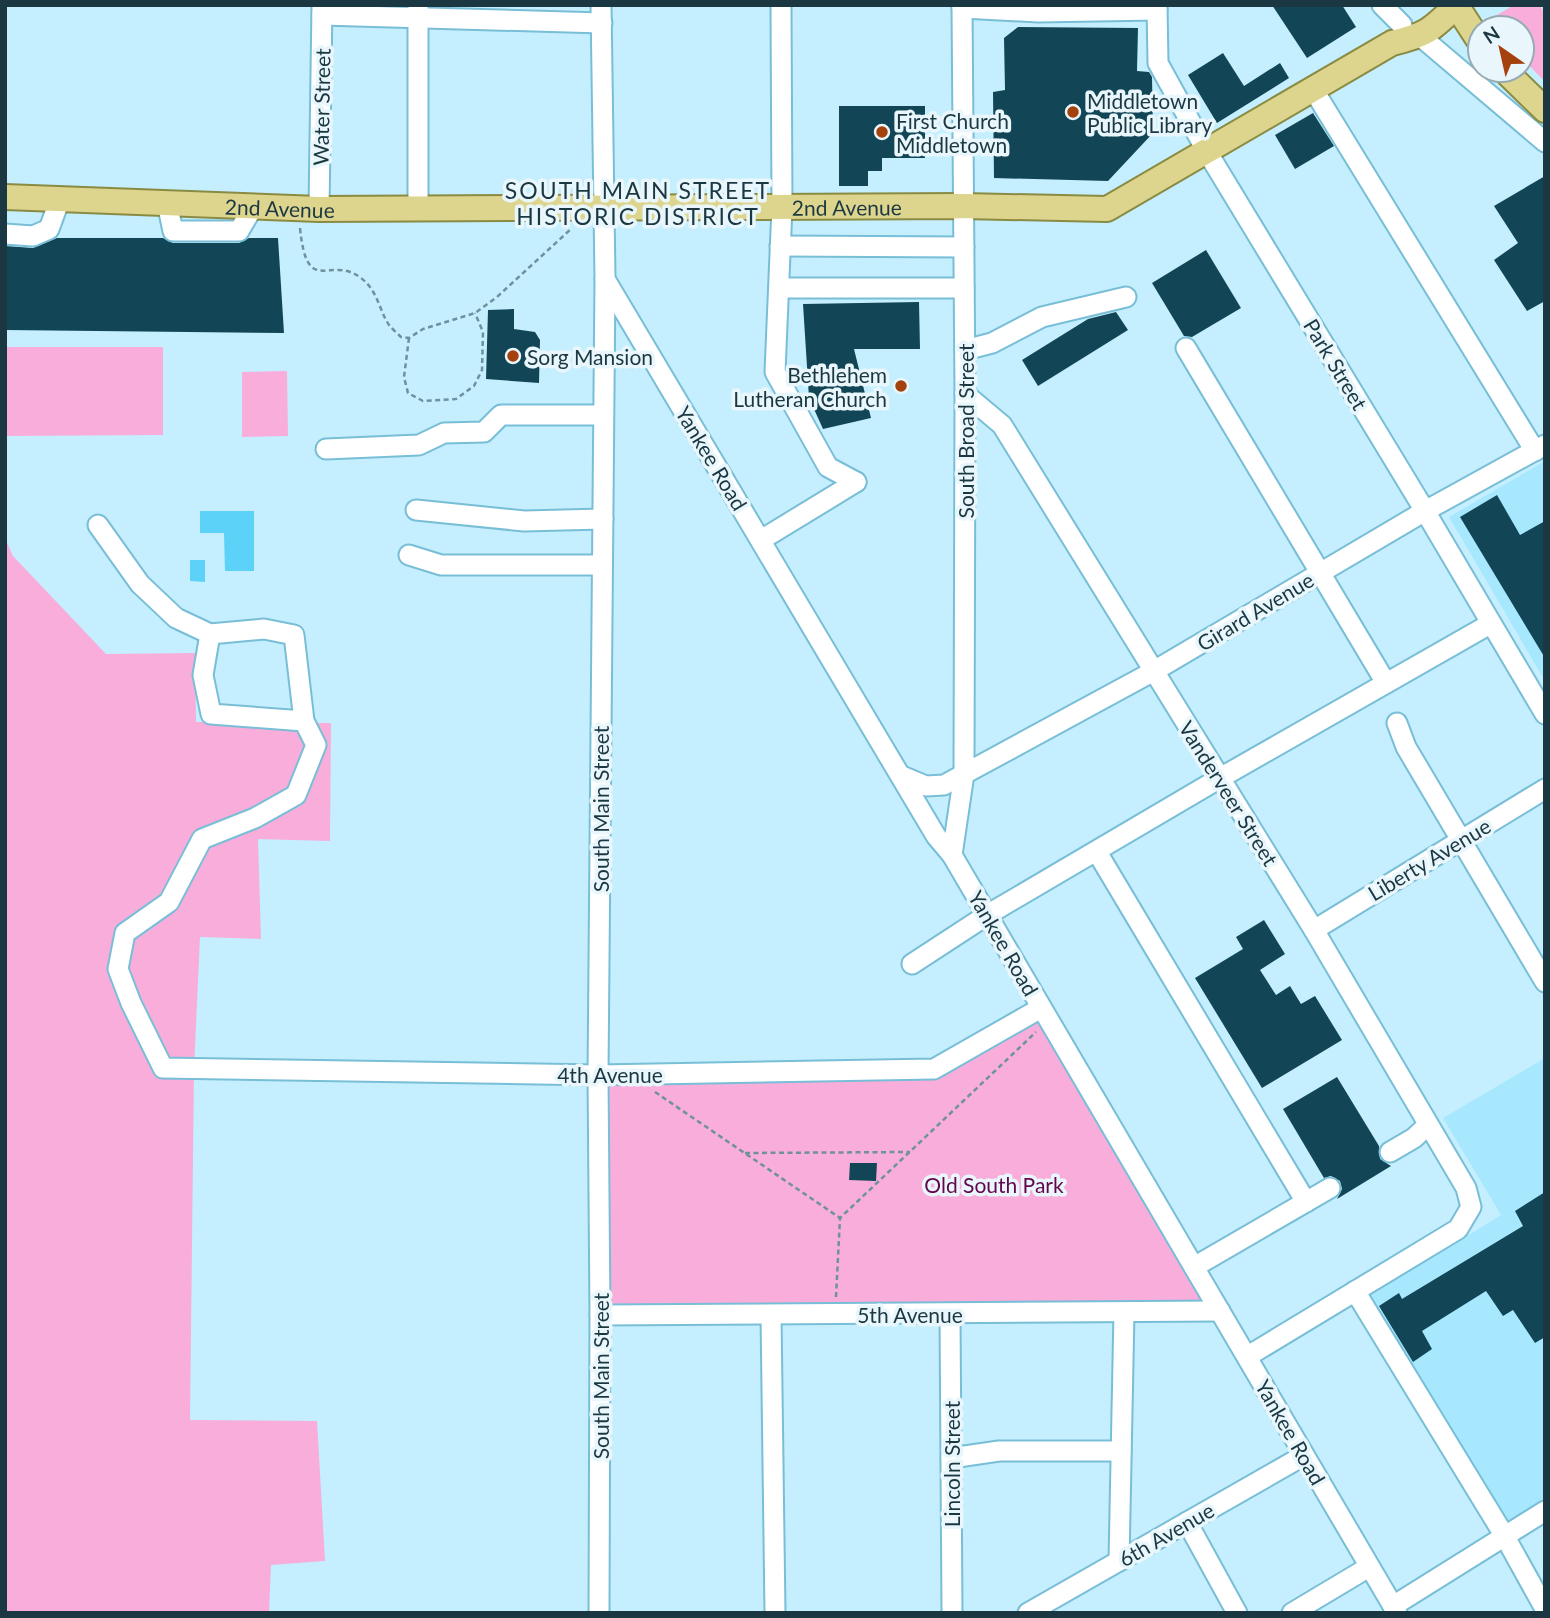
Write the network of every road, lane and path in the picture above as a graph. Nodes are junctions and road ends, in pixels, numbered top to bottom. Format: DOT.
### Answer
graph roads {
  1 [pos="781,5"];
  2 [pos="1382,5"];
  3 [pos="1456,5"];
  4 [pos="962,7"];
  5 [pos="1157,8"];
  6 [pos="322,10"];
  7 [pos="418,11"];
  8 [pos="601,14"];
  9 [pos="1466,20"];
  10 [pos="1405,35"];
  11 [pos="1518,84"];
  12 [pos="1313,89"];
  13 [pos="1545,110"];
  14 [pos="1545,142"];
  15 [pos="1206,150"];
  16 [pos="5,197"];
  17 [pos="60,199"];
  18 [pos="963,206"];
  19 [pos="782,207"];
  20 [pos="603,208"];
  21 [pos="418,209"];
  22 [pos="310,216"];
  23 [pos="575,226"];
  24 [pos="5,234"];
  25 [pos="780,246"];
  26 [pos="964,247"];
  27 [pos="605,278"];
  28 [pos="779,288"];
  29 [pos="964,288"];
  30 [pos="1126,297"];
  31 [pos="474,313"];
  32 [pos="409,338"];
  33 [pos="1186,348"];
  34 [pos="965,351"];
  35 [pos="965,394"];
  36 [pos="603,415"];
  37 [pos="1540,448"];
  38 [pos="326,449"];
  39 [pos="416,510"];
  40 [pos="1425,511"];
  41 [pos="603,519"];
  42 [pos="98,526"];
  43 [pos="761,540"];
  44 [pos="409,555"];
  45 [pos="602,565"];
  46 [pos="1321,573"];
  47 [pos="1490,624"];
  48 [pos="209,634"];
  49 [pos="1154,671"];
  50 [pos="1386,683"];
  51 [pos="1545,714"];
  52 [pos="304,721"];
  53 [pos="1397,723"];
  54 [pos="964,774"];
  55 [pos="902,776"];
  56 [pos="1220,778"];
  57 [pos="1545,789"];
  58 [pos="1461,840"];
  59 [pos="1097,852"];
  60 [pos="952,855"];
  61 [pos="987,915"];
  62 [pos="1314,930"];
  63 [pos="912,964"];
  64 [pos="1545,982"];
  65 [pos="1041,1008"];
  66 [pos="598,1074"];
  67 [pos="653,1091"];
  68 [pos="1427,1125"];
  69 [pos="911,1152"];
  70 [pos="1390,1152"];
  71 [pos="745,1153"];
  72 [pos="1330,1188"];
  73 [pos="1306,1202"];
  74 [pos="840,1218"];
  75 [pos="1194,1268"];
  76 [pos="1355,1291"];
  77 [pos="1220,1311"];
  78 [pos="1124,1312"];
  79 [pos="950,1314"];
  80 [pos="600,1315"];
  81 [pos="771,1315"];
  82 [pos="836,1315"];
  83 [pos="1248,1356"];
  84 [pos="1121,1451"];
  85 [pos="1303,1456"];
  86 [pos="951,1458"];
  87 [pos="1545,1511"];
  88 [pos="1187,1522"];
  89 [pos="1504,1535"];
  90 [pos="1119,1561"];
  91 [pos="1369,1567"];
  92 [pos="1395,1609"];
  93 [pos="1545,1609"];
  94 [pos="599,1613"];
  95 [pos="775,1613"];
  96 [pos="952,1613"];
  97 [pos="1028,1613"];
  98 [pos="1237,1613"];
  99 [pos="1292,1613"];
  1 -- 19 [label="street"];
  2 -- 10 [label="street"];
  3 -- 9 [label="main road"];
  3 -- 10 [label="main road, 2nd Avenue"];
  4 -- 5 [label="street"];
  4 -- 18 [label="street, South Broad Street"];
  5 -- 15 [label="street, Park Street"];
  6 -- 7 [label="street"];
  6 -- 22 [label="street, Water Street"];
  7 -- 8 [label="street"];
  7 -- 21 [label="street"];
  8 -- 20 [label="street, South Main Street"];
  10 -- 12 [label="main road, 2nd Avenue"];
  10 -- 14 [label="street"];
  11 -- 13 [label="main road"];
  12 -- 15 [label="main road, 2nd Avenue"];
  12 -- 37 [label="street"];
  15 -- 18 [label="main road, 2nd Avenue"];
  15 -- 40 [label="street, Park Street"];
  16 -- 17 [label="main road, 2nd Avenue"];
  17 -- 22 [label="main road, 2nd Avenue"];
  17 -- 24 [label="street"];
  18 -- 19 [label="main road, 2nd Avenue"];
  18 -- 26 [label="street, South Broad Street"];
  19 -- 20 [label="main road, 2nd Avenue"];
  19 -- 25 [label="street"];
  20 -- 21 [label="main road, 2nd Avenue"];
  20 -- 27 [label="street, South Main Street"];
  21 -- 22 [label="main road, 2nd Avenue"];
  22 -- 32 [label="path"];
  23 -- 31 [label="path"];
  25 -- 26 [label="street"];
  25 -- 28 [label="street"];
  26 -- 29 [label="street, South Broad Street"];
  27 -- 36 [label="street, South Main Street"];
  27 -- 43 [label="street, Yankee Road"];
  28 -- 29 [label="street"];
  28 -- 43 [label="street"];
  29 -- 34 [label="street, South Broad Street"];
  30 -- 34 [label="street"];
  31 -- 32 [label="path"];
  31 -- 32 [label="path"];
  33 -- 46 [label="street"];
  34 -- 35 [label="street, South Broad Street"];
  35 -- 49 [label="street, Vanderveer Street"];
  35 -- 54 [label="street, South Broad Street"];
  36 -- 38 [label="street"];
  36 -- 41 [label="street, South Main Street"];
  37 -- 40 [label="street, Girard Avenue"];
  39 -- 41 [label="street"];
  40 -- 46 [label="street, Girard Avenue"];
  40 -- 47 [label="street, Park Street"];
  41 -- 45 [label="street, South Main Street"];
  42 -- 48 [label="street"];
  43 -- 55 [label="street, Yankee Road"];
  44 -- 45 [label="street"];
  45 -- 66 [label="street, South Main Street"];
  46 -- 49 [label="street, Girard Avenue"];
  46 -- 50 [label="street"];
  47 -- 50 [label="street"];
  47 -- 51 [label="street, Park Street"];
  48 -- 52 [label="street"];
  48 -- 52 [label="street"];
  49 -- 54 [label="street, Girard Avenue"];
  49 -- 56 [label="street, Vanderveer Street"];
  50 -- 56 [label="street"];
  52 -- 66 [label="street, 4th Avenue"];
  53 -- 58 [label="street"];
  54 -- 55 [label="street, Girard Avenue"];
  54 -- 60 [label="street, South Broad Street"];
  55 -- 60 [label="street, Yankee Road"];
  56 -- 59 [label="street"];
  56 -- 62 [label="street, Vanderveer Street"];
  57 -- 58 [label="street, Liberty Avenue"];
  58 -- 62 [label="street, Liberty Avenue"];
  58 -- 64 [label="street"];
  59 -- 61 [label="street"];
  59 -- 73 [label="street"];
  60 -- 61 [label="street, Yankee Road"];
  61 -- 63 [label="street"];
  61 -- 65 [label="street, Yankee Road"];
  62 -- 68 [label="street, Vanderveer Street"];
  65 -- 66 [label="street, 4th Avenue"];
  65 -- 69 [label="path"];
  65 -- 75 [label="street, Yankee Road"];
  66 -- 80 [label="street, South Main Street"];
  67 -- 71 [label="path"];
  68 -- 70 [label="street"];
  68 -- 76 [label="street, Vanderveer Street"];
  69 -- 71 [label="path"];
  69 -- 74 [label="path"];
  71 -- 74 [label="path"];
  72 -- 73 [label="street"];
  73 -- 75 [label="street"];
  74 -- 82 [label="path"];
  75 -- 77 [label="street, Yankee Road"];
  76 -- 83 [label="street"];
  76 -- 89 [label="street"];
  77 -- 78 [label="street, 5th Avenue"];
  77 -- 83 [label="street, Yankee Road"];
  78 -- 79 [label="street, 5th Avenue"];
  78 -- 84 [label="street"];
  79 -- 82 [label="street, 5th Avenue"];
  79 -- 86 [label="street, Lincoln Street"];
  80 -- 81 [label="street, 5th Avenue"];
  80 -- 94 [label="street, South Main Street"];
  81 -- 82 [label="street, 5th Avenue"];
  81 -- 95 [label="street"];
  83 -- 85 [label="street, Yankee Road"];
  84 -- 86 [label="street"];
  84 -- 90 [label="street"];
  85 -- 88 [label="street, 6th Avenue"];
  85 -- 91 [label="street, Yankee Road"];
  86 -- 96 [label="street, Lincoln Street"];
  87 -- 89 [label="street"];
  88 -- 90 [label="street, 6th Avenue"];
  88 -- 98 [label="street"];
  89 -- 92 [label="street"];
  89 -- 93 [label="street"];
  90 -- 97 [label="street, 6th Avenue"];
  91 -- 92 [label="street, Yankee Road"];
  91 -- 99 [label="street"];
}
